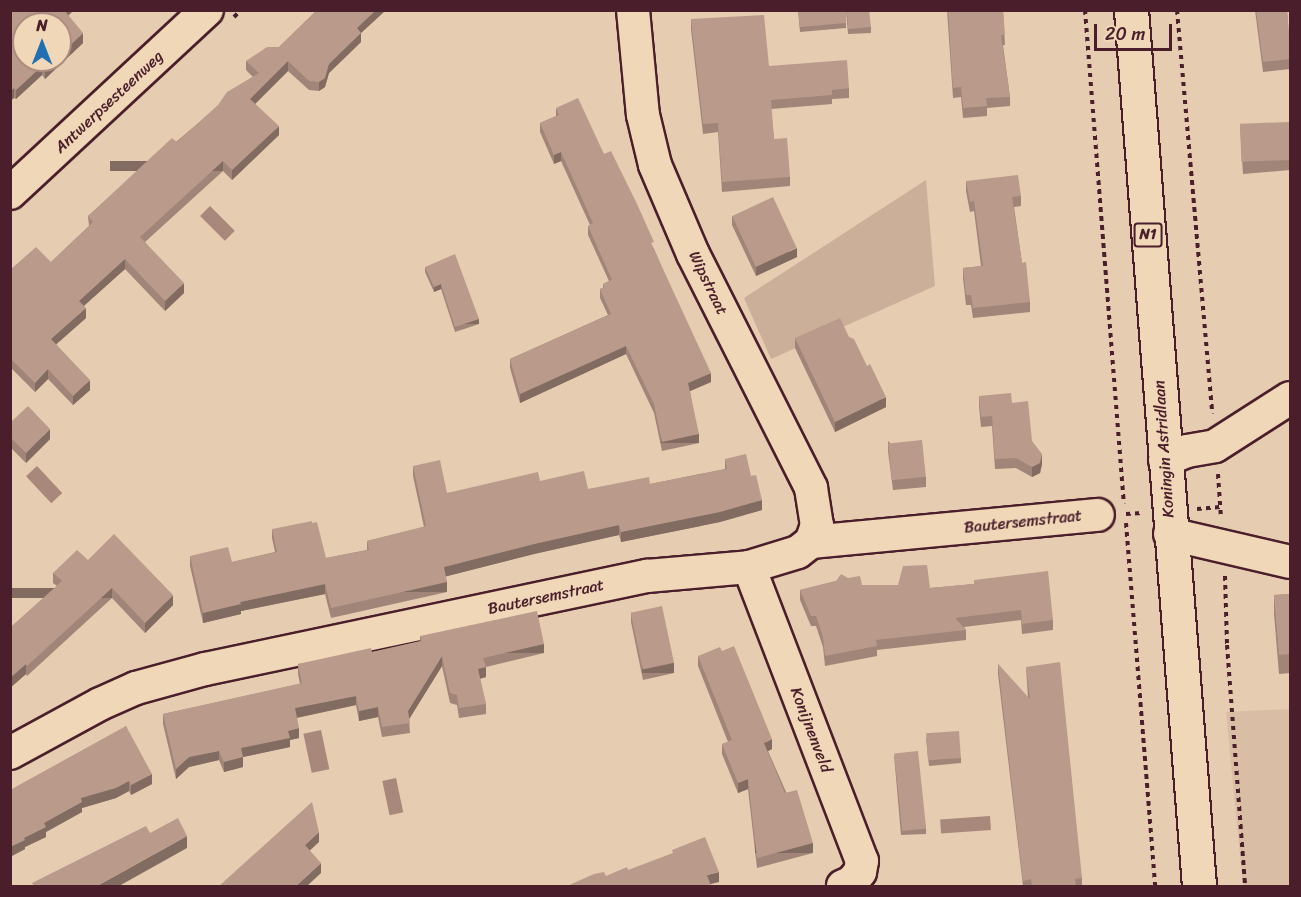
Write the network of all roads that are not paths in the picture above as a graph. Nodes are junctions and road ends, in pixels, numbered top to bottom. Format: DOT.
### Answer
graph roads {
  1 [pos="207,10"];
  2 [pos="633,10"];
  3 [pos="1131,10"];
  4 [pos="10,193"];
  5 [pos="1290,398"];
  6 [pos="1165,460"];
  7 [pos="1098,514"];
  8 [pos="1170,534"];
  9 [pos="811,542"];
  10 [pos="1290,562"];
  11 [pos="748,567"];
  12 [pos="10,753"];
  13 [pos="843,886"];
  14 [pos="1199,886"];
  1 -- 4 [label="street, Antwerpsesteenweg"];
  2 -- 9 [label="street, Wipstraat"];
  3 -- 6 [label="main road, Koningin Astridlaan / N1"];
  5 -- 6 [label="street"];
  6 -- 8 [label="main road, Koningin Astridlaan / N1"];
  7 -- 9 [label="street, Bautersemstraat"];
  8 -- 10 [label="street"];
  8 -- 14 [label="main road, Koningin Astridlaan / N1"];
  9 -- 11 [label="street, Bautersemstraat"];
  11 -- 12 [label="street, Bautersemstraat"];
  11 -- 13 [label="street, Konijnenveld"];
}
